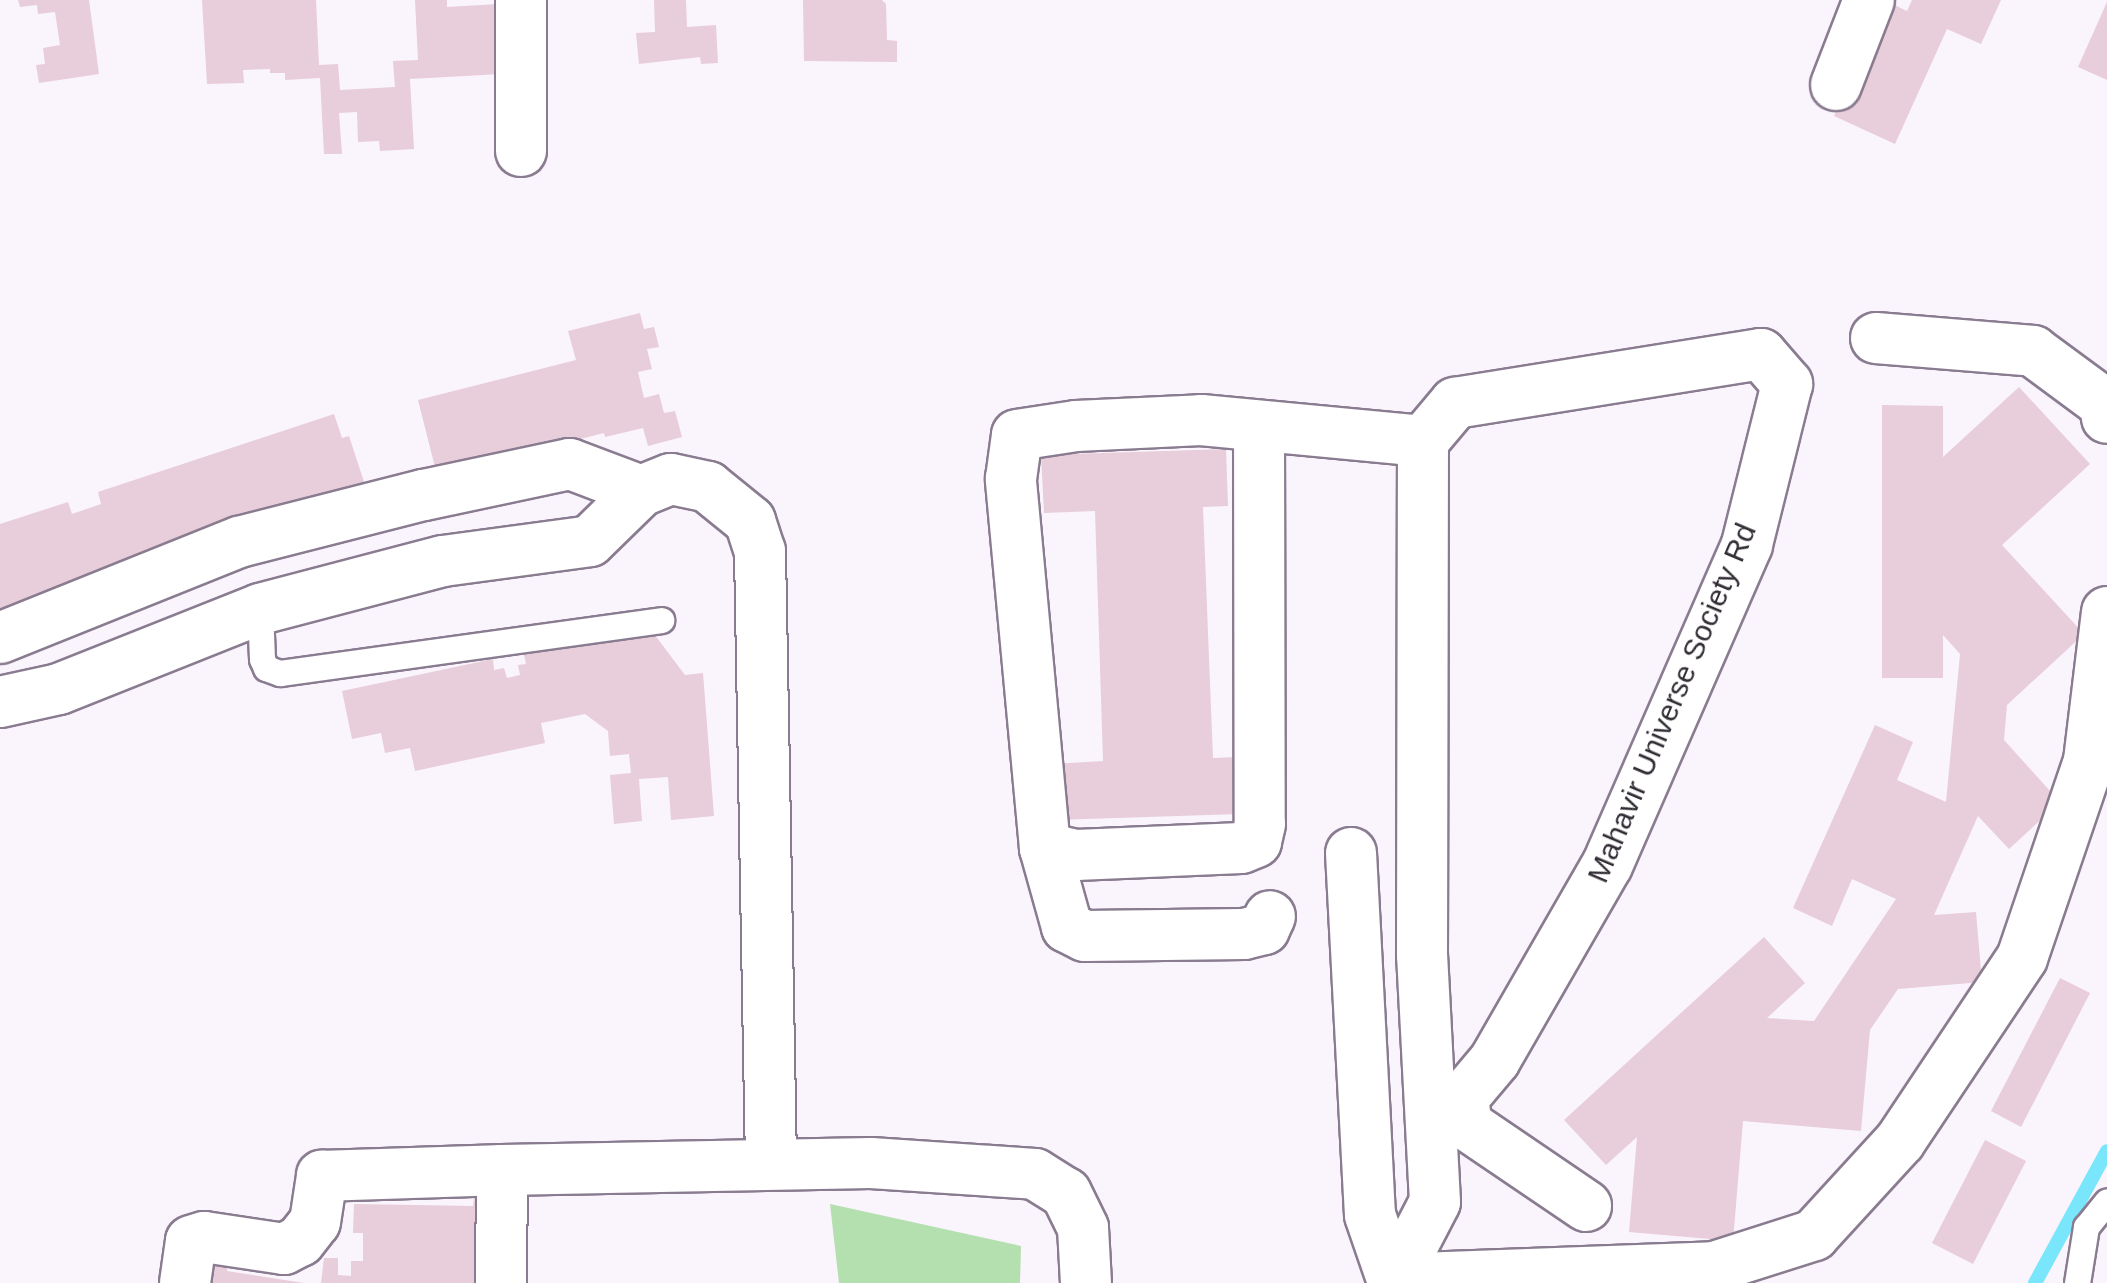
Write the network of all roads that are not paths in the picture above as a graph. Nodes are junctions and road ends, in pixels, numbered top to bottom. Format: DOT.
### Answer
graph roads {
  1 [pos="520,0"];
  2 [pos="1869,0"];
  3 [pos="1836,85"];
  4 [pos="520,150"];
  5 [pos="1876,338"];
  6 [pos="2107,418"];
  7 [pos="1259,426"];
  8 [pos="1423,441"];
  9 [pos="500,479"];
  10 [pos="640,491"];
  11 [pos="511,552"];
  12 [pos="260,609"];
  13 [pos="2107,612"];
  14 [pos="661,620"];
  15 [pos="8,637"];
  16 [pos="16,698"];
  17 [pos="1045,848"];
  18 [pos="1351,853"];
  19 [pos="1270,916"];
  20 [pos="771,1164"];
  21 [pos="502,1170"];
  22 [pos="2107,1201"];
  23 [pos="1586,1206"];
  24 [pos="1393,1281"];
  25 [pos="184,1283"];
  26 [pos="501,1283"];
  27 [pos="1086,1283"];
  28 [pos="2078,1283"];
  1 -- 4 [label="street"];
  2 -- 3 [label="street"];
  5 -- 6 [label="street"];
  7 -- 8 [label="street"];
  7 -- 17 [label="street"];
  7 -- 17 [label="street"];
  8 -- 23 [label="street, Mahavir Universe Society Rd"];
  8 -- 24 [label="street"];
  9 -- 10 [label="street"];
  9 -- 11 [label="street"];
  9 -- 15 [label="street"];
  10 -- 11 [label="street"];
  10 -- 20 [label="street"];
  11 -- 12 [label="street"];
  12 -- 14 [label="lane"];
  12 -- 16 [label="street"];
  13 -- 24 [label="street"];
  15 -- 16 [label="street"];
  17 -- 19 [label="street"];
  18 -- 24 [label="street"];
  20 -- 21 [label="street"];
  20 -- 27 [label="street"];
  21 -- 25 [label="street"];
  21 -- 26 [label="street"];
  22 -- 28 [label="lane"];
}
